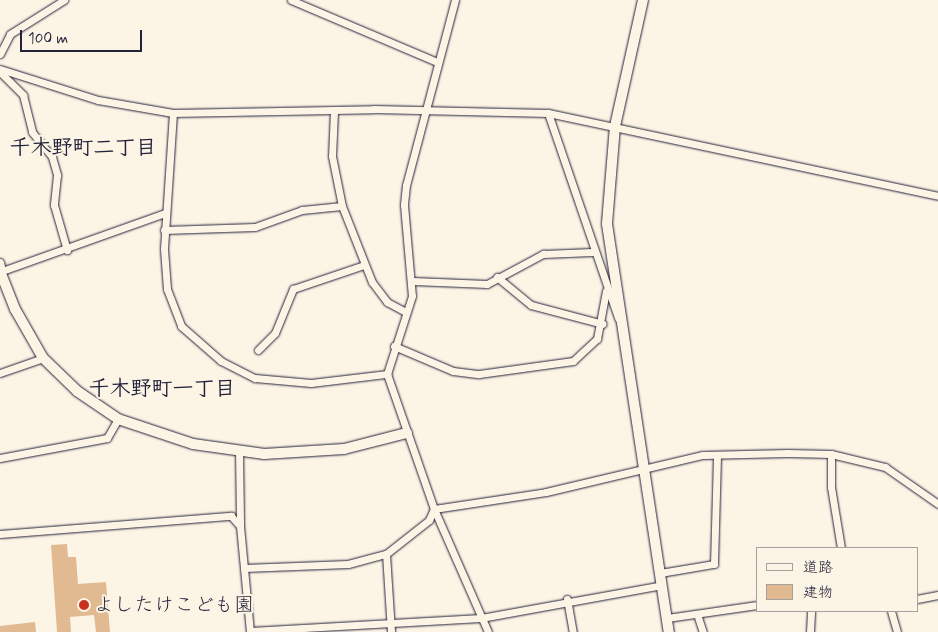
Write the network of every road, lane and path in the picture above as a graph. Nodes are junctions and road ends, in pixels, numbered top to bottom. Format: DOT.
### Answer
graph roads {
  1 [pos="64,0"];
  2 [pos="291,0"];
  3 [pos="455,0"];
  4 [pos="643,0"];
  5 [pos="0,54"];
  6 [pos="437,62"];
  7 [pos="0,71"];
  8 [pos="426,110"];
  9 [pos="334,111"];
  10 [pos="548,113"];
  11 [pos="173,114"];
  12 [pos="615,126"];
  13 [pos="938,196"];
  14 [pos="342,206"];
  15 [pos="165,213"];
  16 [pos="164,230"];
  17 [pos="67,250"];
  18 [pos="592,252"];
  19 [pos="364,264"];
  20 [pos="1,268"];
  21 [pos="497,277"];
  22 [pos="413,281"];
  23 [pos="606,292"];
  24 [pos="406,312"];
  25 [pos="621,323"];
  26 [pos="602,324"];
  27 [pos="394,346"];
  28 [pos="258,350"];
  29 [pos="43,358"];
  30 [pos="0,373"];
  31 [pos="386,374"];
  32 [pos="118,419"];
  33 [pos="407,433"];
  34 [pos="239,450"];
  35 [pos="831,454"];
  36 [pos="717,456"];
  37 [pos="0,458"];
  38 [pos="644,468"];
  39 [pos="938,504"];
  40 [pos="434,509"];
  41 [pos="240,526"];
  42 [pos="0,534"];
  43 [pos="841,547"];
  44 [pos="386,554"];
  45 [pos="244,568"];
  46 [pos="660,573"];
  47 [pos="662,585"];
  48 [pos="938,594"];
  49 [pos="567,599"];
  50 [pos="918,599"];
  51 [pos="756,604"];
  52 [pos="811,612"];
  53 [pos="891,612"];
  54 [pos="697,614"];
  55 [pos="481,618"];
  56 [pos="667,618"];
  57 [pos="390,623"];
  58 [pos="390,632"];
  59 [pos="488,632"];
  60 [pos="573,632"];
  61 [pos="670,632"];
  62 [pos="703,632"];
  63 [pos="810,632"];
  64 [pos="896,632"];
  1 -- 5 [label="street"];
  2 -- 6 [label="street"];
  3 -- 6 [label="street"];
  4 -- 12 [label="street"];
  6 -- 8 [label="street"];
  7 -- 11 [label="street"];
  7 -- 17 [label="street"];
  8 -- 9 [label="street"];
  8 -- 10 [label="street"];
  8 -- 22 [label="street"];
  9 -- 11 [label="street"];
  9 -- 14 [label="street"];
  10 -- 12 [label="street"];
  10 -- 18 [label="street"];
  11 -- 15 [label="street"];
  12 -- 13 [label="street"];
  12 -- 25 [label="street"];
  14 -- 16 [label="street"];
  14 -- 19 [label="street"];
  15 -- 16 [label="street"];
  15 -- 17 [label="street"];
  16 -- 31 [label="street"];
  17 -- 20 [label="street"];
  18 -- 21 [label="street"];
  18 -- 23 [label="street"];
  19 -- 24 [label="street"];
  19 -- 28 [label="street"];
  20 -- 29 [label="street"];
  21 -- 22 [label="street"];
  21 -- 26 [label="street"];
  22 -- 24 [label="street"];
  23 -- 25 [label="street"];
  23 -- 26 [label="street"];
  24 -- 27 [label="street"];
  25 -- 38 [label="street"];
  26 -- 27 [label="street"];
  27 -- 31 [label="street"];
  29 -- 30 [label="street"];
  29 -- 32 [label="street"];
  31 -- 33 [label="street"];
  32 -- 34 [label="street"];
  32 -- 37 [label="street"];
  33 -- 34 [label="street"];
  33 -- 40 [label="street"];
  34 -- 41 [label="street"];
  35 -- 36 [label="street"];
  35 -- 39 [label="street"];
  35 -- 43 [label="street"];
  36 -- 38 [label="street"];
  36 -- 46 [label="street"];
  38 -- 40 [label="street"];
  38 -- 46 [label="street"];
  40 -- 44 [label="street"];
  40 -- 55 [label="street"];
  41 -- 42 [label="street"];
  41 -- 45 [label="street"];
  44 -- 45 [label="street"];
  44 -- 57 [label="street"];
  45 -- 57 [label="street"];
  46 -- 47 [label="street"];
  47 -- 49 [label="street"];
  47 -- 56 [label="street"];
  48 -- 50 [label="street"];
  49 -- 55 [label="street"];
  49 -- 60 [label="street"];
  51 -- 54 [label="street"];
  52 -- 63 [label="street"];
  53 -- 64 [label="street"];
  54 -- 56 [label="street"];
  54 -- 62 [label="street"];
  55 -- 57 [label="street"];
  55 -- 59 [label="street"];
  56 -- 61 [label="street"];
  57 -- 58 [label="street"];
}
